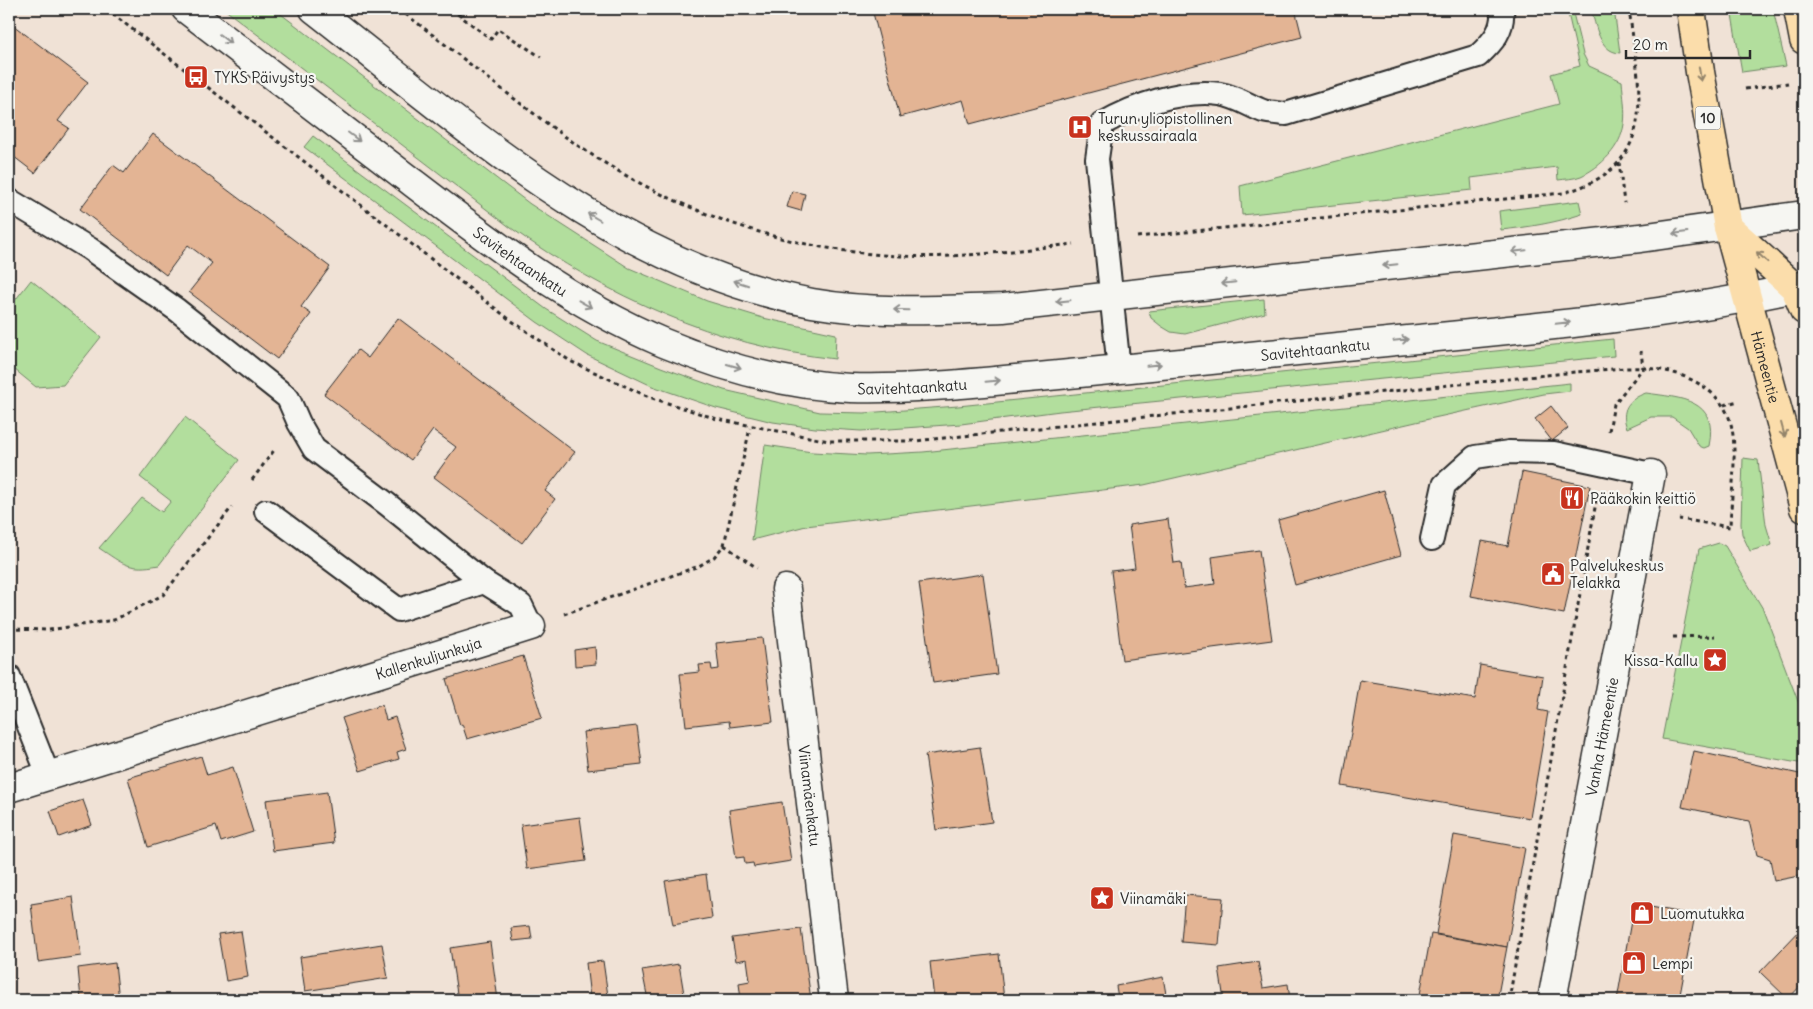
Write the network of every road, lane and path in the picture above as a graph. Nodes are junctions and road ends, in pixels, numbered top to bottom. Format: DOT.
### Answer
graph roads {
  1 [pos="186,9"];
  2 [pos="314,9"];
  3 [pos="399,9"];
  4 [pos="451,9"];
  5 [pos="1502,9"];
  6 [pos="1629,9"];
  7 [pos="1692,9"];
  8 [pos="1798,9"];
  9 [pos="1804,40"];
  10 [pos="541,57"];
  11 [pos="1788,83"];
  12 [pos="1745,89"];
  13 [pos="9,200"];
  14 [pos="1804,215"];
  15 [pos="1728,227"];
  16 [pos="1132,238"];
  17 [pos="1019,250"];
  18 [pos="1801,295"];
  19 [pos="1111,296"];
  20 [pos="1746,299"];
  21 [pos="1119,369"];
  22 [pos="1743,399"];
  23 [pos="1724,405"];
  24 [pos="299,423"];
  25 [pos="750,428"];
  26 [pos="1603,464"];
  27 [pos="1651,474"];
  28 [pos="248,486"];
  29 [pos="233,506"];
  30 [pos="1804,508"];
  31 [pos="266,511"];
  32 [pos="1644,514"];
  33 [pos="1432,539"];
  34 [pos="724,545"];
  35 [pos="484,582"];
  36 [pos="786,589"];
  37 [pos="531,626"];
  38 [pos="9,629"];
  39 [pos="1715,636"];
  40 [pos="1673,637"];
  41 [pos="9,676"];
  42 [pos="49,777"];
  43 [pos="9,788"];
  44 [pos="834,1000"];
  45 [pos="1509,1000"];
  46 [pos="1552,1000"];
  1 -- 21 [label="main road, Savitehtaankatu, one-way"];
  19 -- 2 [label="main road, one-way"];
  3 -- 17 [label="path"];
  4 -- 10 [label="path"];
  5 -- 19 [label="lane"];
  6 -- 16 [label="path"];
  7 -- 15 [label="highway, Hämeentie / 10, one-way"];
  8 -- 9 [label="highway"];
  11 -- 12 [label="path"];
  13 -- 24 [label="lane"];
  14 -- 15 [label="main road"];
  18 -- 15 [label="highway, one-way"];
  15 -- 19 [label="main road, one-way"];
  15 -- 20 [label="highway, Hämeentie / 10"];
  18 -- 20 [label="main road, Savitehtaankatu"];
  19 -- 21 [label="lane"];
  21 -- 20 [label="main road, Savitehtaankatu, one-way"];
  20 -- 30 [label="highway, Hämeentie / 10, one-way"];
  22 -- 23 [label="path"];
  23 -- 26 [label="path"];
  23 -- 32 [label="path"];
  24 -- 28 [label="path"];
  24 -- 35 [label="lane"];
  25 -- 34 [label="path"];
  26 -- 27 [label="lane"];
  26 -- 33 [label="lane"];
  26 -- 45 [label="path"];
  27 -- 32 [label="main road, Vanha Hämeentie"];
  29 -- 38 [label="path"];
  31 -- 35 [label="lane"];
  32 -- 46 [label="main road, Vanha Hämeentie"];
  34 -- 36 [label="path"];
  34 -- 37 [label="path"];
  35 -- 37 [label="lane"];
  36 -- 44 [label="main road, Viinamäenkatu"];
  37 -- 42 [label="main road, Kallenkuljunkuja"];
  39 -- 40 [label="path"];
  41 -- 42 [label="lane"];
  42 -- 43 [label="main road, Kallenkuljunkuja"];
}
